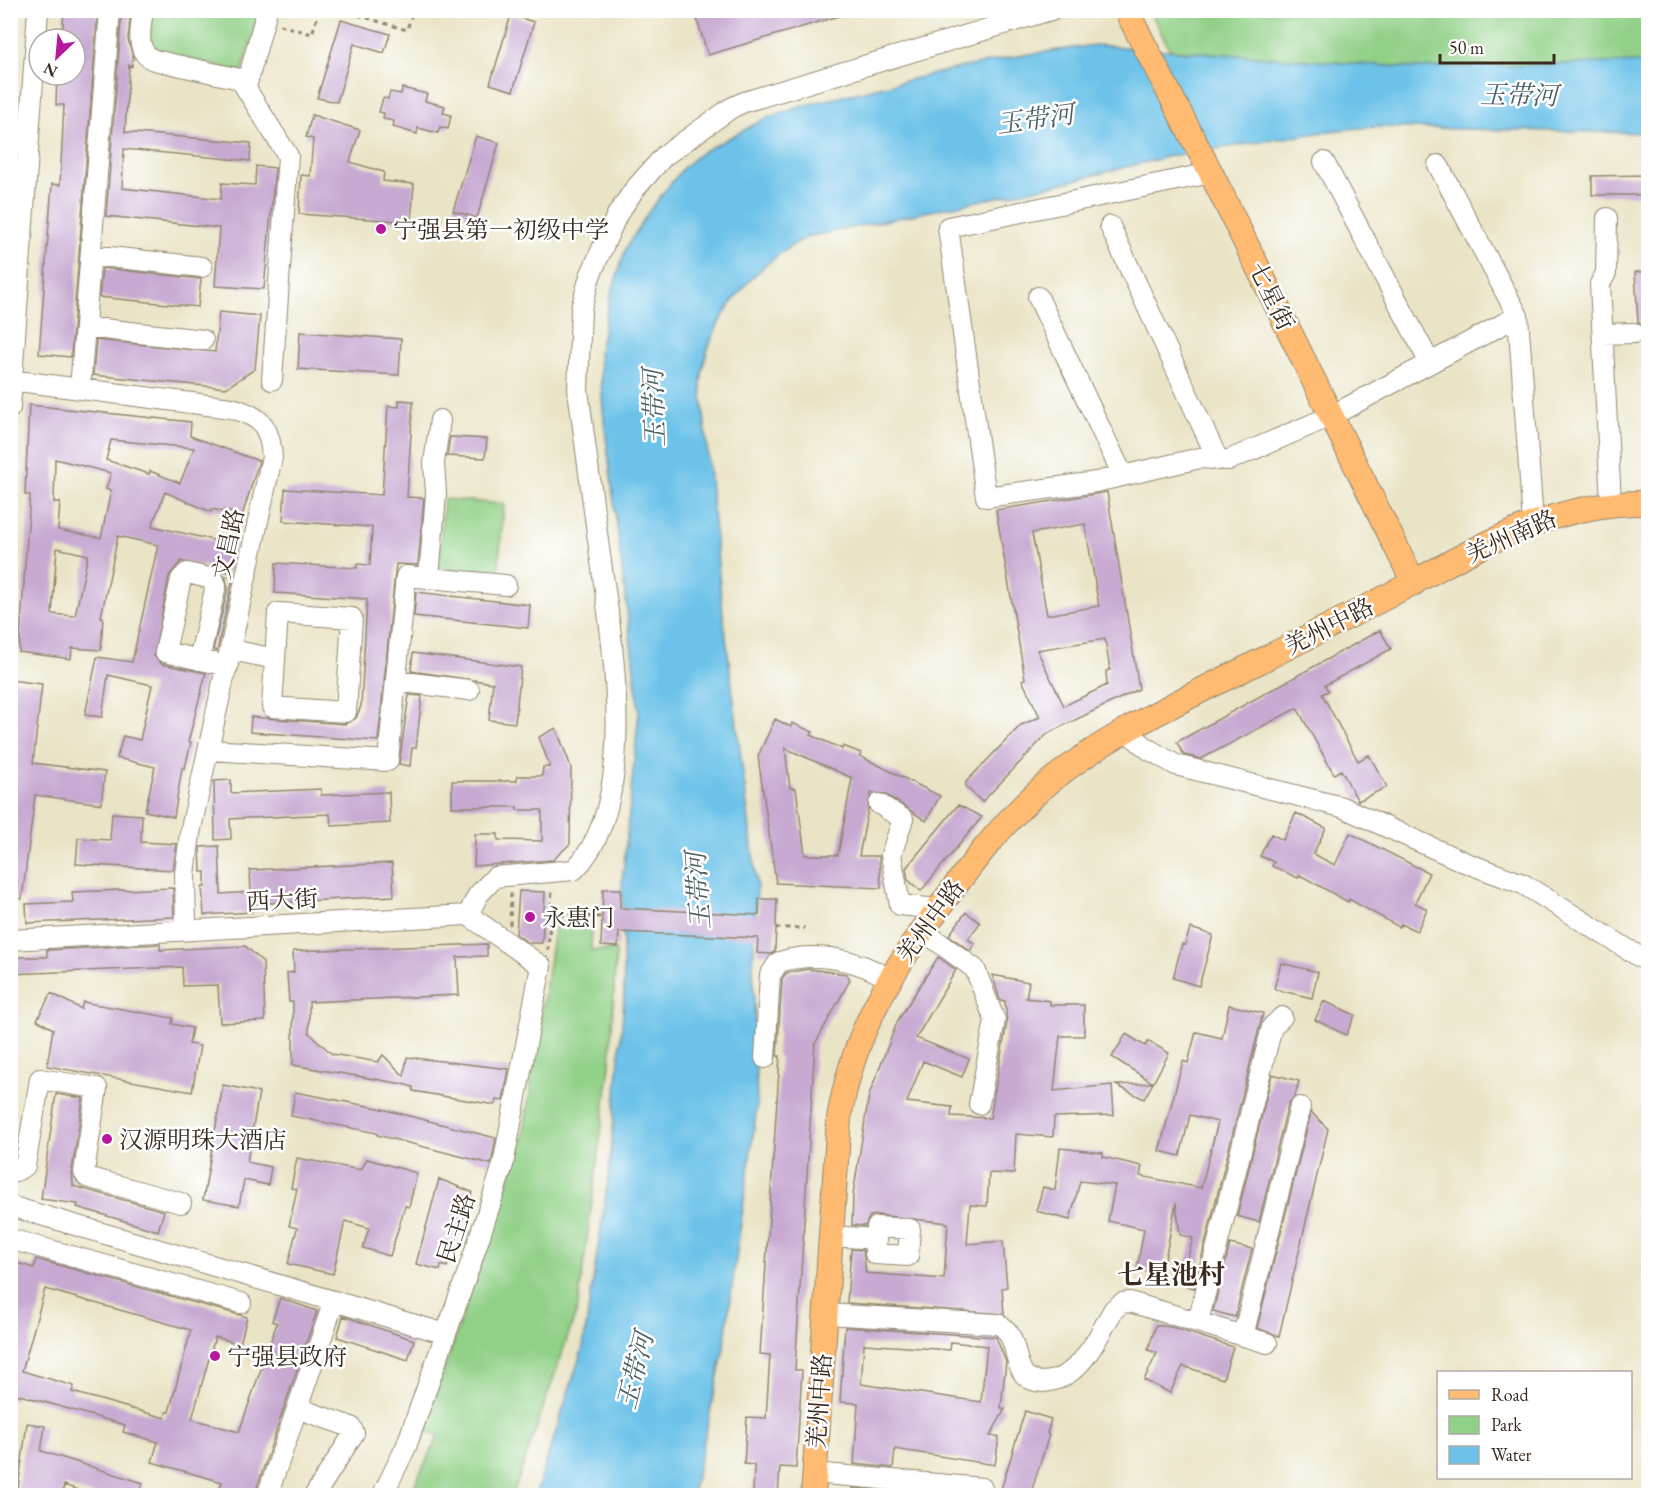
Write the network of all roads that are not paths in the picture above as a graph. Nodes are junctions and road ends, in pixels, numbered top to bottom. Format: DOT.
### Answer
graph roads {
  1 [pos="38,10"];
  2 [pos="110,10"];
  3 [pos="143,10"];
  4 [pos="1051,10"];
  5 [pos="266,15"];
  6 [pos="1129,16"];
  7 [pos="246,87"];
  8 [pos="1324,162"];
  9 [pos="1438,165"];
  10 [pos="1209,169"];
  11 [pos="19,174"];
  12 [pos="1607,218"];
  13 [pos="1110,226"];
  14 [pos="91,255"];
  15 [pos="202,267"];
  16 [pos="1038,297"];
  17 [pos="1518,316"];
  18 [pos="85,327"];
  19 [pos="1634,333"];
  20 [pos="1602,334"];
  21 [pos="203,340"];
  22 [pos="1430,363"];
  23 [pos="11,380"];
  24 [pos="272,380"];
  25 [pos="80,388"];
  26 [pos="10,408"];
  27 [pos="1331,416"];
  28 [pos="440,420"];
  29 [pos="1218,460"];
  30 [pos="1123,476"];
  31 [pos="1648,503"];
  32 [pos="1611,504"];
  33 [pos="1533,522"];
  34 [pos="429,578"];
  35 [pos="1414,583"];
  36 [pos="506,585"];
  37 [pos="230,658"];
  38 [pos="274,659"];
  39 [pos="199,660"];
  40 [pos="396,681"];
  41 [pos="469,690"];
  42 [pos="1125,730"];
  43 [pos="209,750"];
  44 [pos="879,804"];
  45 [pos="937,909"];
  46 [pos="468,915"];
  47 [pos="186,930"];
  48 [pos="921,930"];
  49 [pos="10,940"];
  50 [pos="1648,962"];
  51 [pos="889,980"];
  52 [pos="1282,1017"];
  53 [pos="765,1058"];
  54 [pos="979,1104"];
  55 [pos="1300,1107"];
  56 [pos="10,1170"];
  57 [pos="181,1203"];
  58 [pos="10,1206"];
  59 [pos="831,1236"];
  60 [pos="10,1239"];
  61 [pos="876,1239"];
  62 [pos="154,1248"];
  63 [pos="146,1276"];
  64 [pos="334,1300"];
  65 [pos="242,1303"];
  66 [pos="825,1314"];
  67 [pos="1198,1322"];
  68 [pos="446,1334"];
  69 [pos="1243,1336"];
  70 [pos="1267,1343"];
  71 [pos="297,1408"];
  72 [pos="813,1484"];
  73 [pos="982,1488"];
  74 [pos="382,1494"];
  75 [pos="267,1496"];
  76 [pos="314,1496"];
  1 -- 11 [label="street"];
  2 -- 14 [label="street"];
  3 -- 7 [label="street"];
  4 -- 46 [label="street"];
  5 -- 7 [label="street"];
  6 -- 10 [label="main road, 七星街"];
  7 -- 24 [label="street"];
  8 -- 22 [label="street"];
  9 -- 17 [label="street"];
  10 -- 27 [label="main road, 七星街"];
  10 -- 30 [label="street"];
  11 -- 23 [label="street"];
  12 -- 20 [label="street"];
  13 -- 29 [label="street"];
  14 -- 15 [label="street"];
  14 -- 18 [label="street"];
  16 -- 30 [label="street"];
  17 -- 22 [label="street"];
  17 -- 33 [label="street"];
  18 -- 21 [label="street"];
  18 -- 25 [label="street"];
  19 -- 20 [label="street"];
  20 -- 32 [label="street"];
  22 -- 27 [label="street"];
  23 -- 25 [label="street, 文昌路"];
  23 -- 26 [label="street"];
  25 -- 37 [label="street, 文昌路"];
  27 -- 29 [label="street"];
  27 -- 35 [label="main road, 七星街"];
  28 -- 34 [label="street"];
  29 -- 30 [label="street"];
  31 -- 32 [label="main road, 羌州南路"];
  32 -- 33 [label="main road, 羌州南路"];
  33 -- 35 [label="main road, 羌州南路"];
  34 -- 36 [label="street"];
  34 -- 40 [label="street"];
  35 -- 42 [label="main road, 羌州中路"];
  37 -- 38 [label="street"];
  37 -- 39 [label="street"];
  37 -- 43 [label="street, 文昌路"];
  38 -- 38 [label="street"];
  40 -- 41 [label="street"];
  40 -- 43 [label="street"];
  42 -- 45 [label="main road, 羌州中路"];
  42 -- 50 [label="street"];
  43 -- 47 [label="street, 文昌路"];
  44 -- 45 [label="street"];
  45 -- 48 [label="main road, 羌州中路"];
  46 -- 47 [label="street, 西大街"];
  46 -- 68 [label="street, 民主路"];
  47 -- 49 [label="street, 西大街"];
  48 -- 51 [label="main road, 羌州中路"];
  48 -- 54 [label="street"];
  51 -- 53 [label="street"];
  51 -- 59 [label="main road, 羌州中路"];
  52 -- 67 [label="street"];
  55 -- 69 [label="street"];
  56 -- 57 [label="street"];
  58 -- 62 [label="street"];
  59 -- 61 [label="street"];
  59 -- 66 [label="main road, 羌州中路"];
  60 -- 63 [label="street"];
  62 -- 63 [label="street"];
  62 -- 64 [label="street"];
  63 -- 65 [label="street"];
  64 -- 68 [label="street"];
  64 -- 71 [label="street"];
  66 -- 67 [label="street"];
  66 -- 72 [label="main road, 羌州中路"];
  67 -- 69 [label="street"];
  68 -- 74 [label="street, 民主路"];
  69 -- 70 [label="street"];
  71 -- 75 [label="street"];
  71 -- 76 [label="street"];
  72 -- 73 [label="street"];
}
